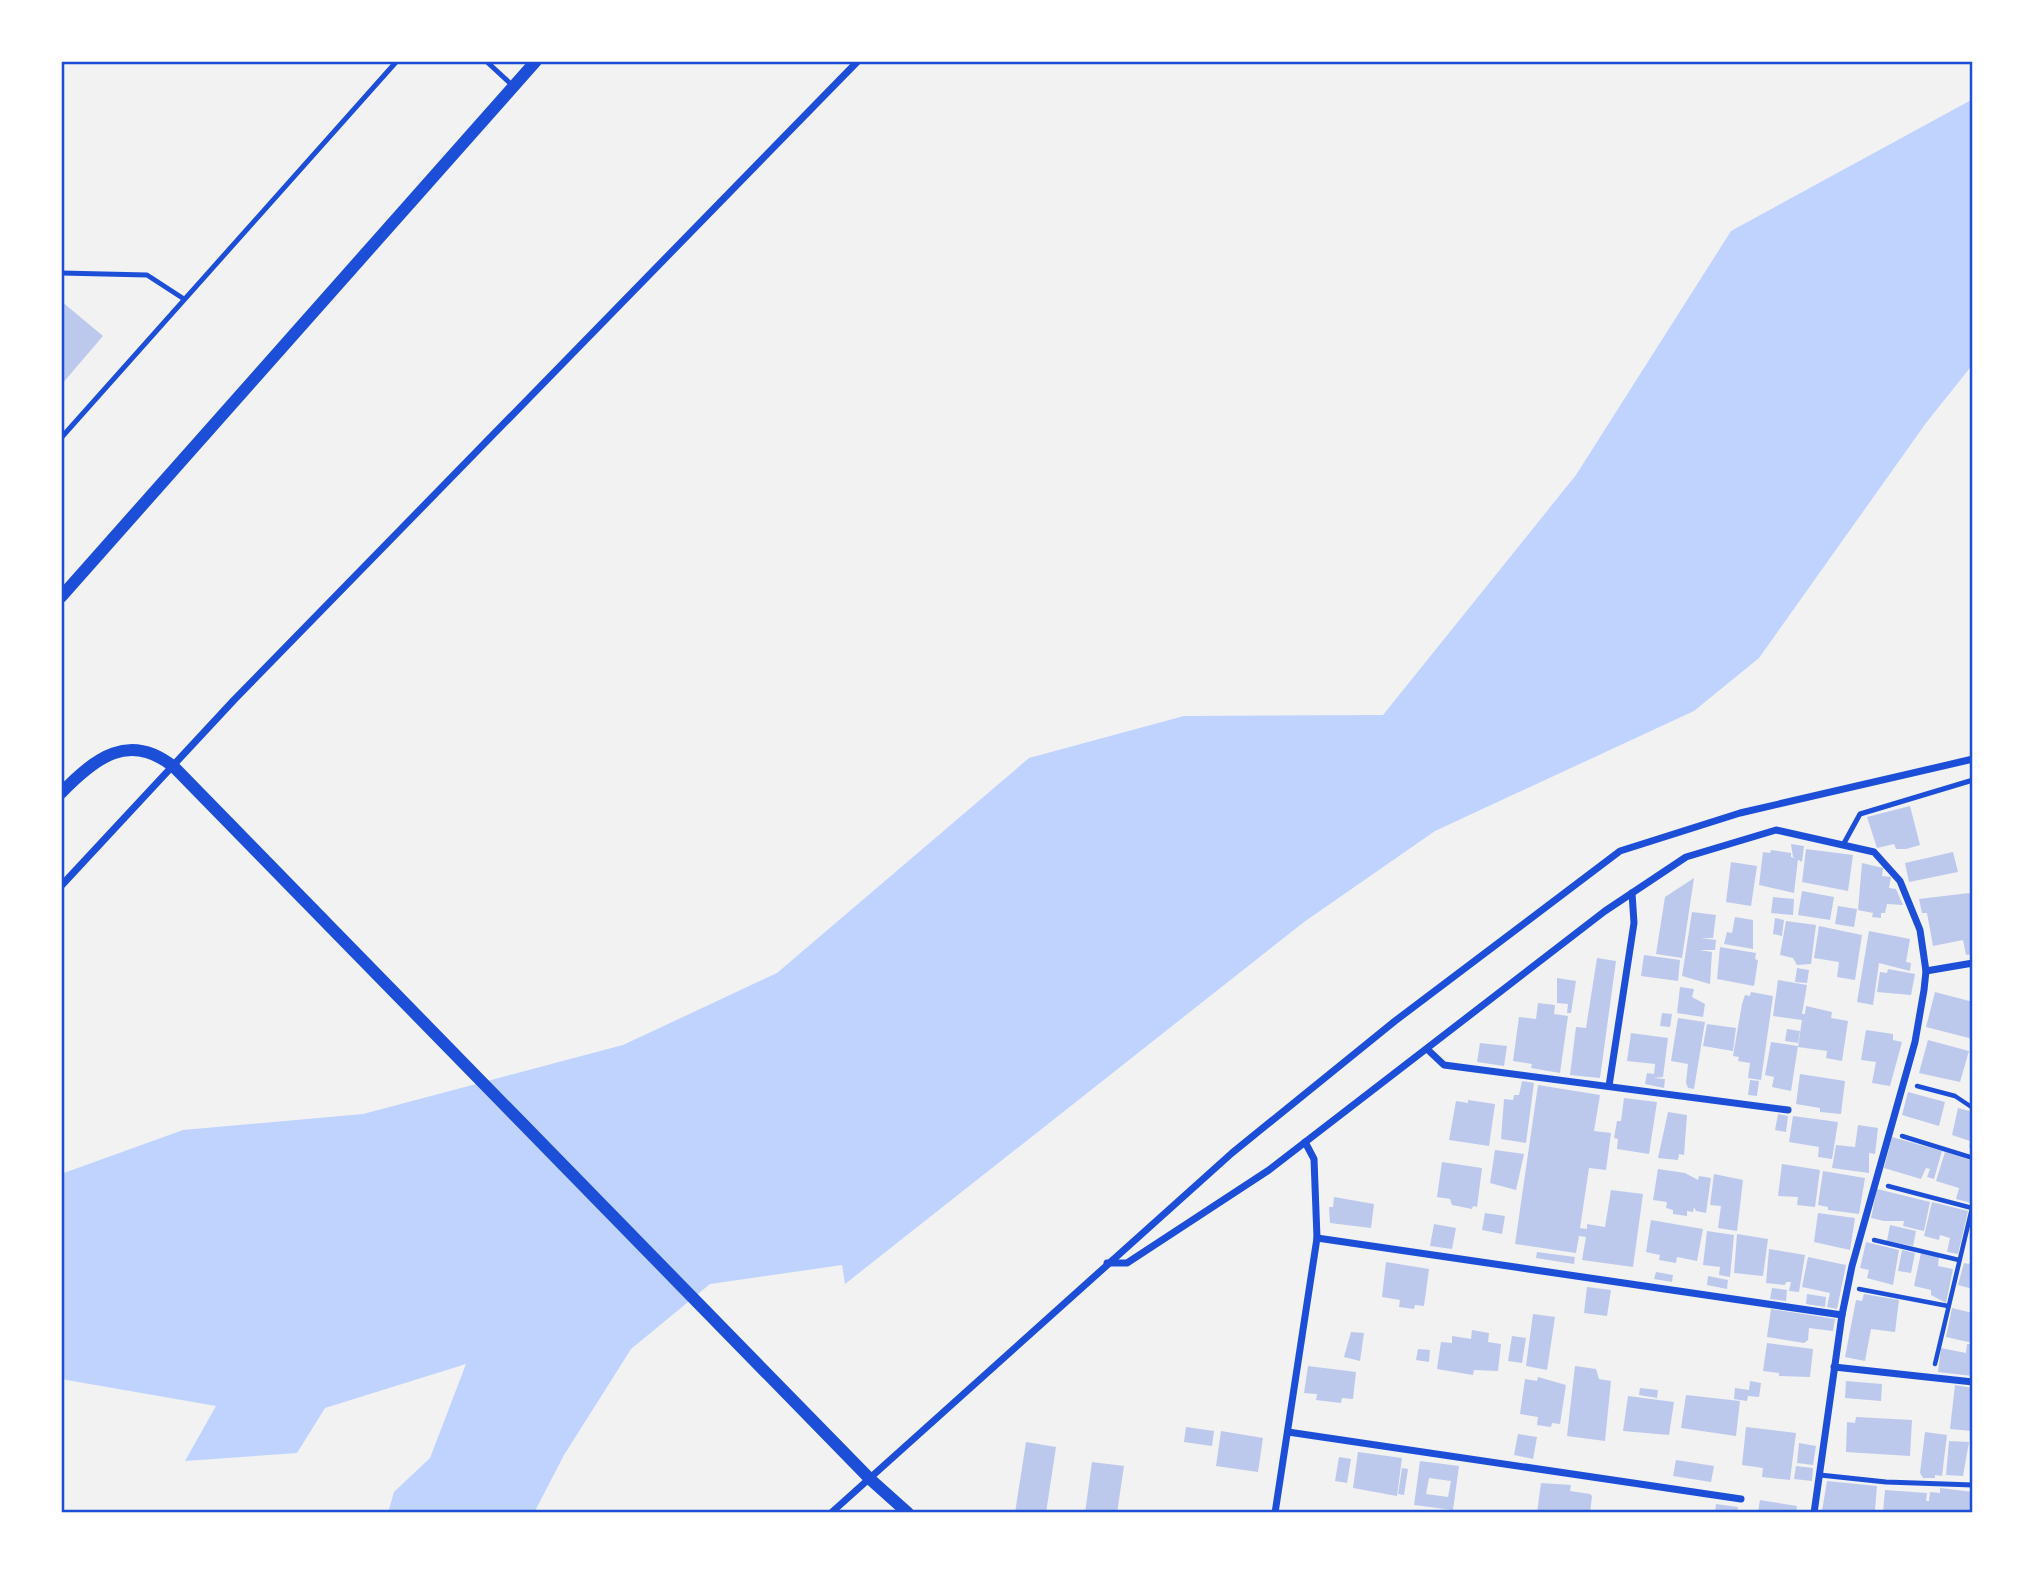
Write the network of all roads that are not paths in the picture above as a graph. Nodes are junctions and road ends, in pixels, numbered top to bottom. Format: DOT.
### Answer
graph roads {
  1 [pos="397,61"];
  2 [pos="486,61"];
  3 [pos="536,61"];
  4 [pos="858,61"];
  5 [pos="513,86"];
  6 [pos="61,273"];
  7 [pos="184,299"];
  8 [pos="61,438"];
  9 [pos="61,597"];
  10 [pos="1973,759"];
  11 [pos="178,771"];
  12 [pos="1973,780"];
  13 [pos="61,793"];
  14 [pos="1843,845"];
  15 [pos="61,886"];
  16 [pos="1632,893"];
  17 [pos="1973,963"];
  18 [pos="1926,971"];
  19 [pos="1427,1049"];
  20 [pos="1609,1087"];
  21 [pos="1788,1110"];
  22 [pos="1305,1142"];
  23 [pos="1317,1238"];
  24 [pos="1107,1263"];
  25 [pos="1842,1315"];
  26 [pos="1834,1367"];
  27 [pos="1973,1382"];
  28 [pos="1288,1432"];
  29 [pos="1820,1475"];
  30 [pos="870,1479"];
  31 [pos="1973,1485"];
  32 [pos="1741,1499"];
  33 [pos="831,1513"];
  34 [pos="908,1513"];
  35 [pos="1275,1513"];
  36 [pos="1814,1513"];
  1 -- 7 [label="lane"];
  2 -- 5 [label="lane"];
  3 -- 5 [label="street"];
  4 -- 11 [label="street"];
  5 -- 9 [label="street"];
  6 -- 7 [label="lane"];
  7 -- 8 [label="lane"];
  10 -- 24 [label="street"];
  11 -- 13 [label="street"];
  11 -- 15 [label="street"];
  11 -- 30 [label="street"];
  12 -- 14 [label="lane"];
  14 -- 16 [label="street"];
  14 -- 18 [label="street"];
  16 -- 19 [label="street"];
  16 -- 20 [label="street"];
  17 -- 18 [label="street"];
  18 -- 25 [label="street"];
  19 -- 20 [label="street"];
  19 -- 22 [label="street"];
  20 -- 21 [label="street"];
  22 -- 23 [label="street"];
  22 -- 24 [label="street"];
  23 -- 25 [label="street"];
  23 -- 28 [label="street"];
  24 -- 30 [label="street"];
  25 -- 26 [label="street"];
  26 -- 27 [label="street"];
  26 -- 29 [label="street"];
  28 -- 32 [label="street"];
  28 -- 35 [label="street"];
  29 -- 31 [label="lane"];
  29 -- 36 [label="street"];
  30 -- 33 [label="street"];
  30 -- 34 [label="street"];
}
